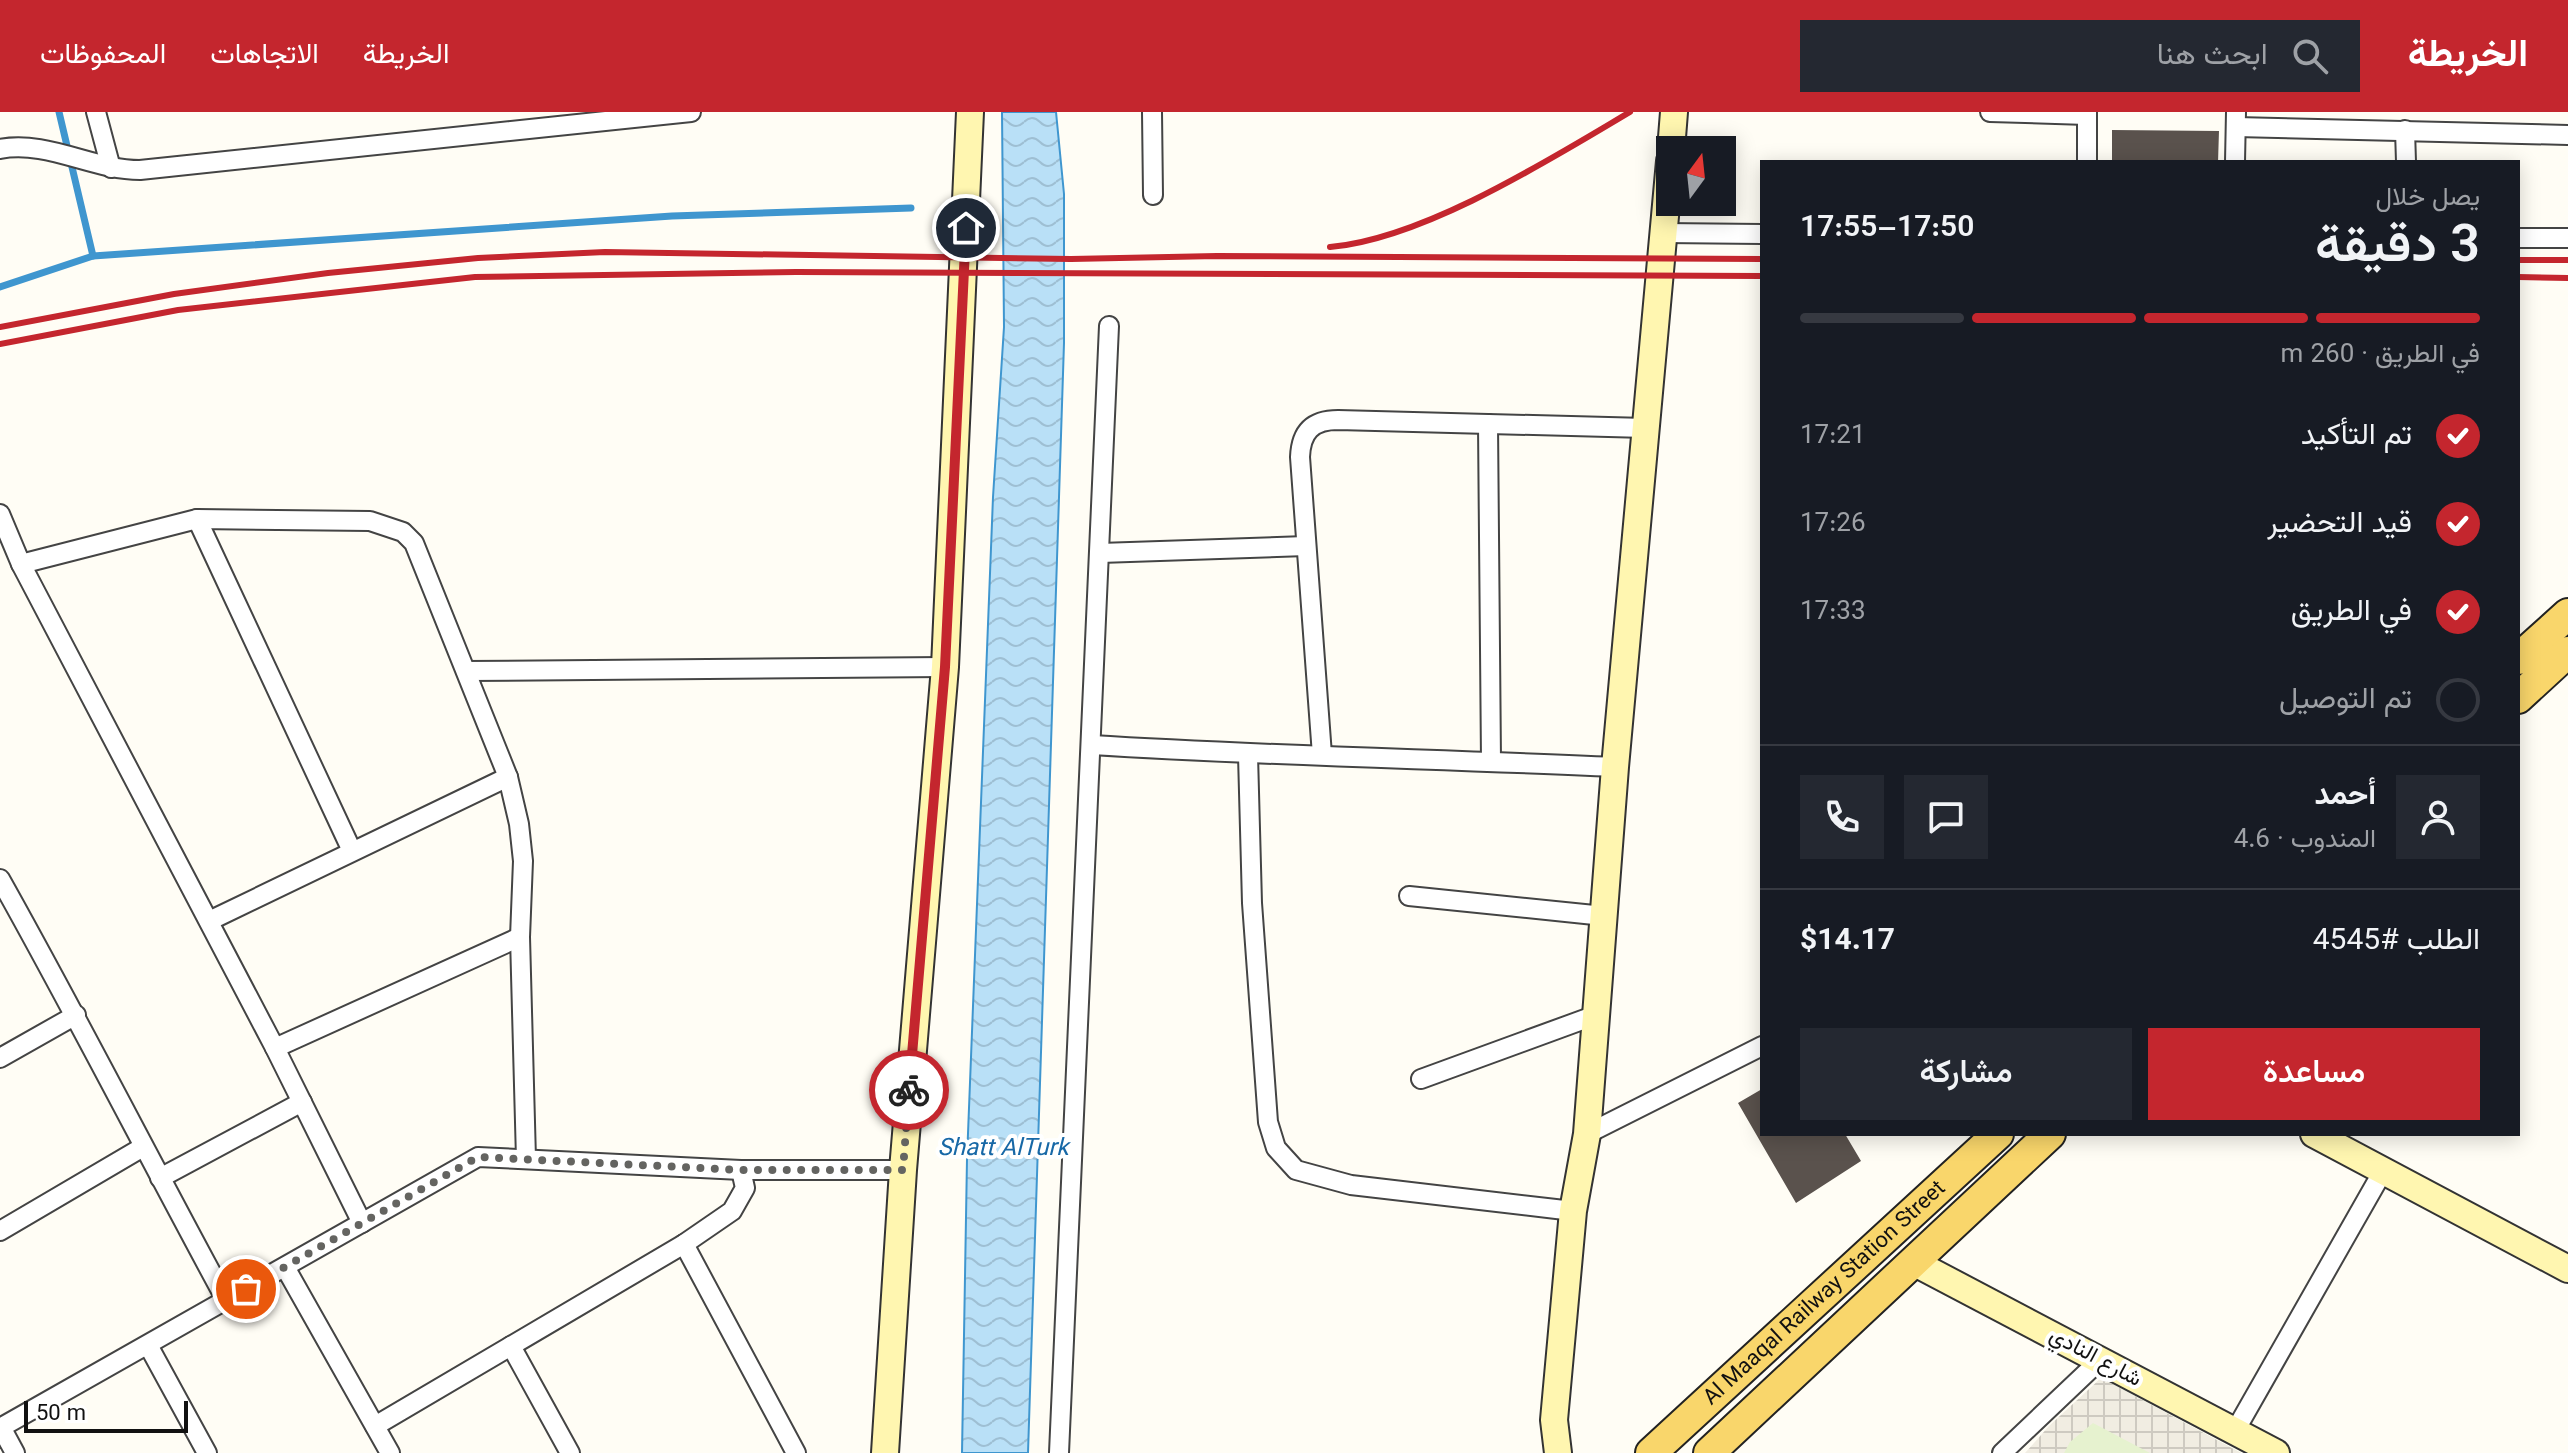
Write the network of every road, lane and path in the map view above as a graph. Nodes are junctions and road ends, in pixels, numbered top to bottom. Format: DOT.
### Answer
graph roads {
  1 [pos="96,112"];
  2 [pos="691,112"];
  3 [pos="970,112"];
  4 [pos="1152,112"];
  5 [pos="1674,112"];
  6 [pos="1990,112"];
  7 [pos="2479,112"];
  8 [pos="652,114"];
  9 [pos="2087,114"];
  10 [pos="2236,120"];
  11 [pos="0,129"];
  12 [pos="2405,130"];
  13 [pos="2479,131"];
  14 [pos="2568,135"];
  15 [pos="1672,136"];
  16 [pos="2,148"];
  17 [pos="2087,160"];
  18 [pos="2235,160"];
  19 [pos="2406,160"];
  20 [pos="111,168"];
  21 [pos="1153,195"];
  22 [pos="1665,216"];
  23 [pos="1664,233"];
  24 [pos="1760,234"];
  25 [pos="2520,238"];
  26 [pos="2568,238"];
  27 [pos="1109,326"];
  28 [pos="1488,424"];
  29 [pos="1646,428"];
  30 [pos="0,514"];
  31 [pos="197,519"];
  32 [pos="1306,546"];
  33 [pos="1100,553"];
  34 [pos="21,564"];
  35 [pos="2568,614"];
  36 [pos="2568,652"];
  37 [pos="2520,657"];
  38 [pos="945,667"];
  39 [pos="466,671"];
  40 [pos="2520,696"];
  41 [pos="1092,745"];
  42 [pos="1248,755"];
  43 [pos="1322,755"];
  44 [pos="1491,761"];
  45 [pos="1615,767"];
  46 [pos="508,777"];
  47 [pos="352,851"];
  48 [pos="0,879"];
  49 [pos="1409,896"];
  50 [pos="1604,916"];
  51 [pos="209,921"];
  52 [pos="520,937"];
  53 [pos="76,1015"];
  54 [pos="1596,1015"];
  55 [pos="1760,1047"];
  56 [pos="275,1048"];
  57 [pos="0,1058"];
  58 [pos="1421,1079"];
  59 [pos="302,1102"];
  60 [pos="1587,1134"];
  61 [pos="1996,1136"];
  62 [pos="2048,1136"];
  63 [pos="2318,1136"];
  64 [pos="143,1147"];
  65 [pos="526,1159"];
  66 [pos="741,1170"];
  67 [pos="903,1170"];
  68 [pos="2383,1171"];
  69 [pos="160,1178"];
  70 [pos="1573,1211"];
  71 [pos="362,1223"];
  72 [pos="0,1231"];
  73 [pos="684,1244"];
  74 [pos="1915,1263"];
  75 [pos="285,1267"];
  76 [pos="2568,1269"];
  77 [pos="226,1300"];
  78 [pos="148,1345"];
  79 [pos="511,1346"];
  80 [pos="2100,1360"];
  81 [pos="375,1426"];
  82 [pos="1,1428"];
  83 [pos="2235,1431"];
  84 [pos="15,1453"];
  85 [pos="207,1453"];
  86 [pos="390,1453"];
  87 [pos="570,1453"];
  88 [pos="796,1453"];
  89 [pos="885,1453"];
  90 [pos="1059,1453"];
  91 [pos="1558,1453"];
  92 [pos="1651,1453"];
  93 [pos="1709,1453"];
  94 [pos="2002,1453"];
  95 [pos="2276,1453"];
  1 -- 20 [label="street"];
  2 -- 8 [label="street"];
  3 -- 38 [label="street"];
  4 -- 21 [label="street"];
  5 -- 15 [label="street"];
  6 -- 9 [label="street"];
  7 -- 13 [label="street"];
  8 -- 20 [label="street"];
  9 -- 17 [label="street"];
  10 -- 12 [label="street"];
  10 -- 18 [label="street"];
  11 -- 16 [label="street"];
  12 -- 13 [label="street"];
  12 -- 19 [label="street"];
  13 -- 14 [label="street"];
  16 -- 20 [label="street"];
  22 -- 23 [label="street"];
  23 -- 24 [label="street"];
  23 -- 29 [label="street"];
  25 -- 26 [label="street"];
  27 -- 33 [label="street"];
  28 -- 29 [label="street"];
  28 -- 32 [label="street"];
  28 -- 44 [label="street"];
  29 -- 45 [label="street"];
  30 -- 34 [label="street"];
  31 -- 34 [label="street"];
  31 -- 39 [label="street"];
  31 -- 47 [label="street"];
  32 -- 33 [label="street"];
  32 -- 43 [label="street"];
  33 -- 41 [label="street"];
  34 -- 51 [label="street"];
  35 -- 37 [label="main road"];
  36 -- 40 [label="main road"];
  38 -- 39 [label="street"];
  38 -- 67 [label="street"];
  39 -- 46 [label="street"];
  41 -- 42 [label="street"];
  41 -- 90 [label="street"];
  42 -- 43 [label="street"];
  42 -- 70 [label="street"];
  43 -- 44 [label="street"];
  44 -- 45 [label="street"];
  45 -- 50 [label="street"];
  46 -- 47 [label="street"];
  46 -- 52 [label="street"];
  47 -- 51 [label="street"];
  48 -- 53 [label="street"];
  49 -- 50 [label="street"];
  50 -- 54 [label="street"];
  51 -- 56 [label="street"];
  52 -- 56 [label="street"];
  52 -- 65 [label="street"];
  53 -- 57 [label="street"];
  53 -- 64 [label="street"];
  54 -- 58 [label="street"];
  54 -- 60 [label="street"];
  55 -- 60 [label="street"];
  56 -- 59 [label="street"];
  59 -- 69 [label="street"];
  59 -- 71 [label="street"];
  60 -- 70 [label="street"];
  61 -- 92 [label="main road, Al Maaqal Railway Station Street"];
  62 -- 74 [label="main road, Al Maaqal Railway Station Street"];
  63 -- 68 [label="street"];
  64 -- 69 [label="street"];
  64 -- 72 [label="street"];
  65 -- 66 [label="street"];
  65 -- 71 [label="street"];
  66 -- 67 [label="street"];
  66 -- 73 [label="street"];
  67 -- 89 [label="street"];
  68 -- 76 [label="street"];
  68 -- 83 [label="street"];
  69 -- 77 [label="street"];
  70 -- 91 [label="street"];
  71 -- 75 [label="street"];
  73 -- 79 [label="street"];
  73 -- 88 [label="street"];
  74 -- 80 [label="street, شارع النادي"];
  74 -- 93 [label="main road, Al Maaqal Railway Station Street"];
  75 -- 77 [label="street"];
  75 -- 81 [label="street"];
  77 -- 78 [label="street"];
  78 -- 82 [label="street"];
  78 -- 85 [label="street"];
  79 -- 81 [label="street"];
  79 -- 87 [label="street"];
  80 -- 83 [label="street, شارع النادي"];
  80 -- 94 [label="street"];
  81 -- 86 [label="street"];
  82 -- 84 [label="street"];
  83 -- 95 [label="street, شارع النادي"];
}
